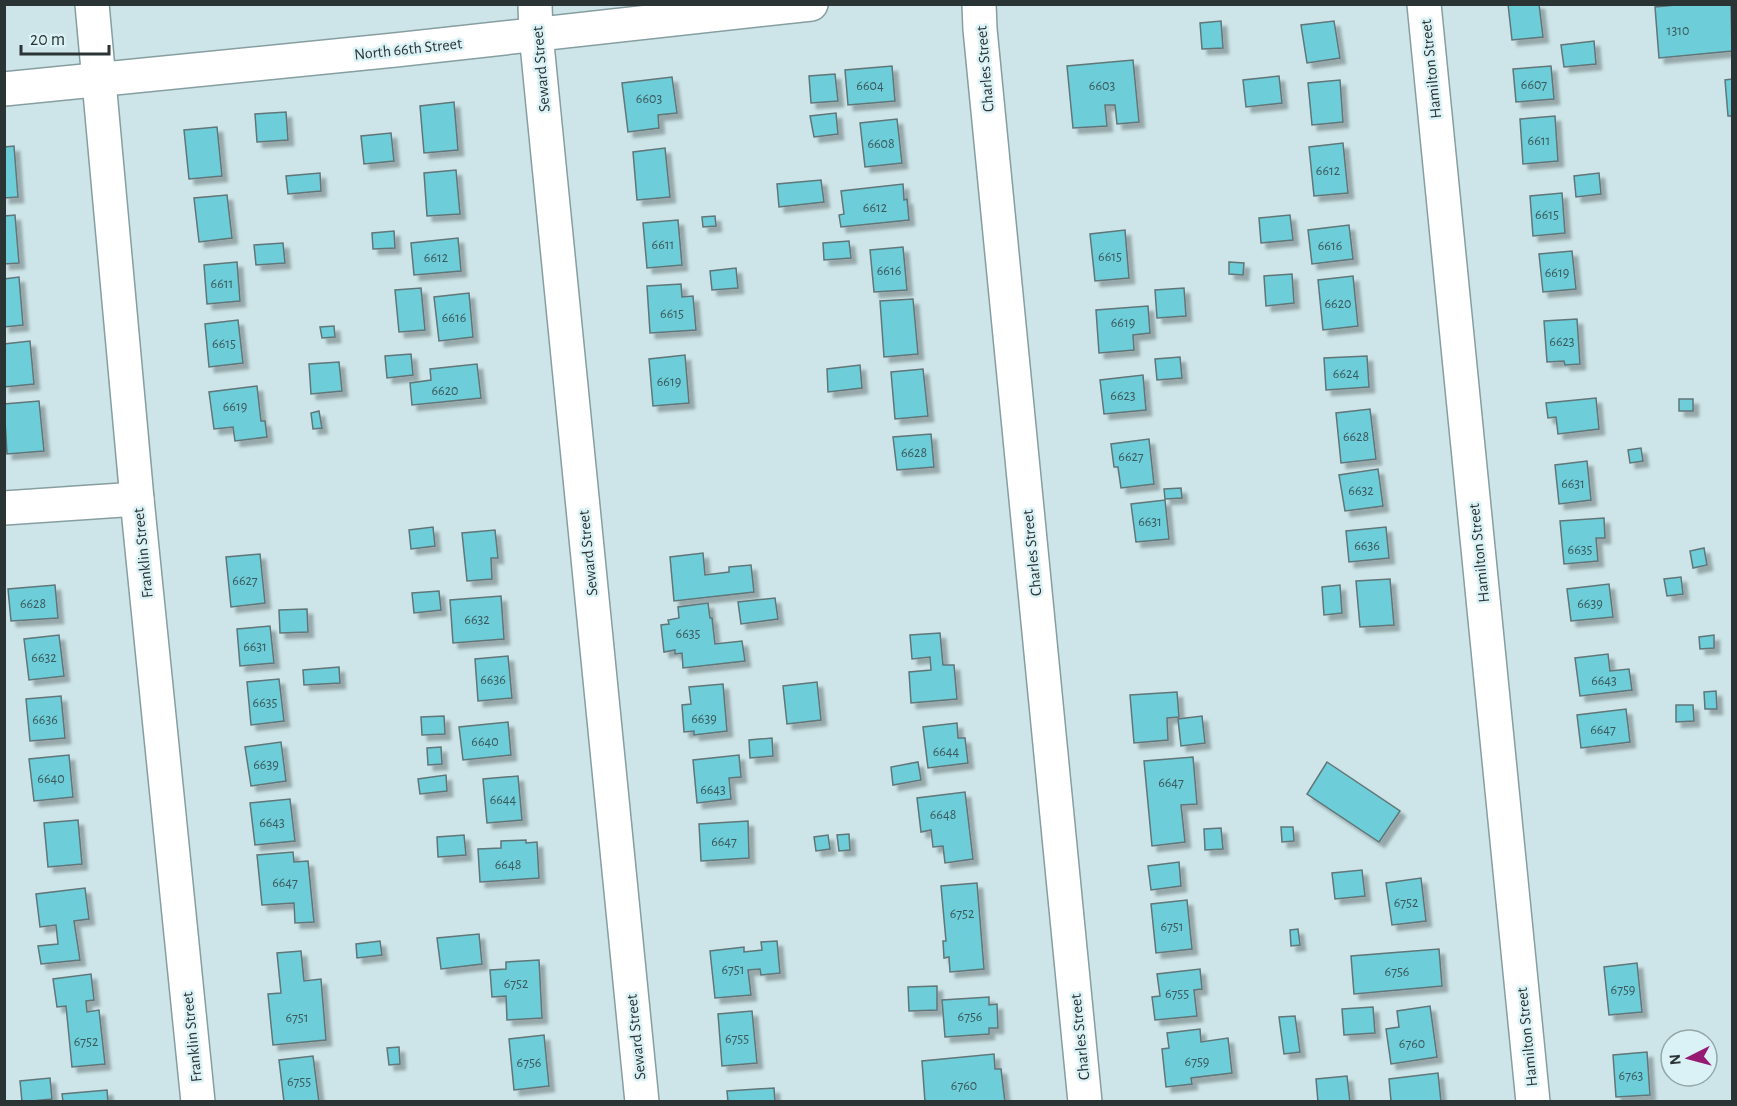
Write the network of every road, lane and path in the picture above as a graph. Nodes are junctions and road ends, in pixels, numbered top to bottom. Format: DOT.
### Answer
graph roads {
  1 [pos="92,4"];
  2 [pos="811,4"];
  3 [pos="979,4"];
  4 [pos="1424,4"];
  5 [pos="536,19"];
  6 [pos="97,80"];
  7 [pos="4,89"];
  8 [pos="137,499"];
  9 [pos="4,508"];
  10 [pos="198,1101"];
  11 [pos="642,1101"];
  12 [pos="1086,1101"];
  13 [pos="1533,1101"];
  1 -- 6 [label="street, Franklin Street"];
  2 -- 5 [label="street, North 66th Street"];
  3 -- 12 [label="street, Charles Street"];
  4 -- 13 [label="street, Hamilton Street"];
  5 -- 6 [label="street, North 66th Street"];
  5 -- 11 [label="street, Seward Street"];
  6 -- 7 [label="street, North 66th Street"];
  6 -- 8 [label="street, Franklin Street"];
  8 -- 9 [label="street"];
  8 -- 10 [label="street, Franklin Street"];
}
